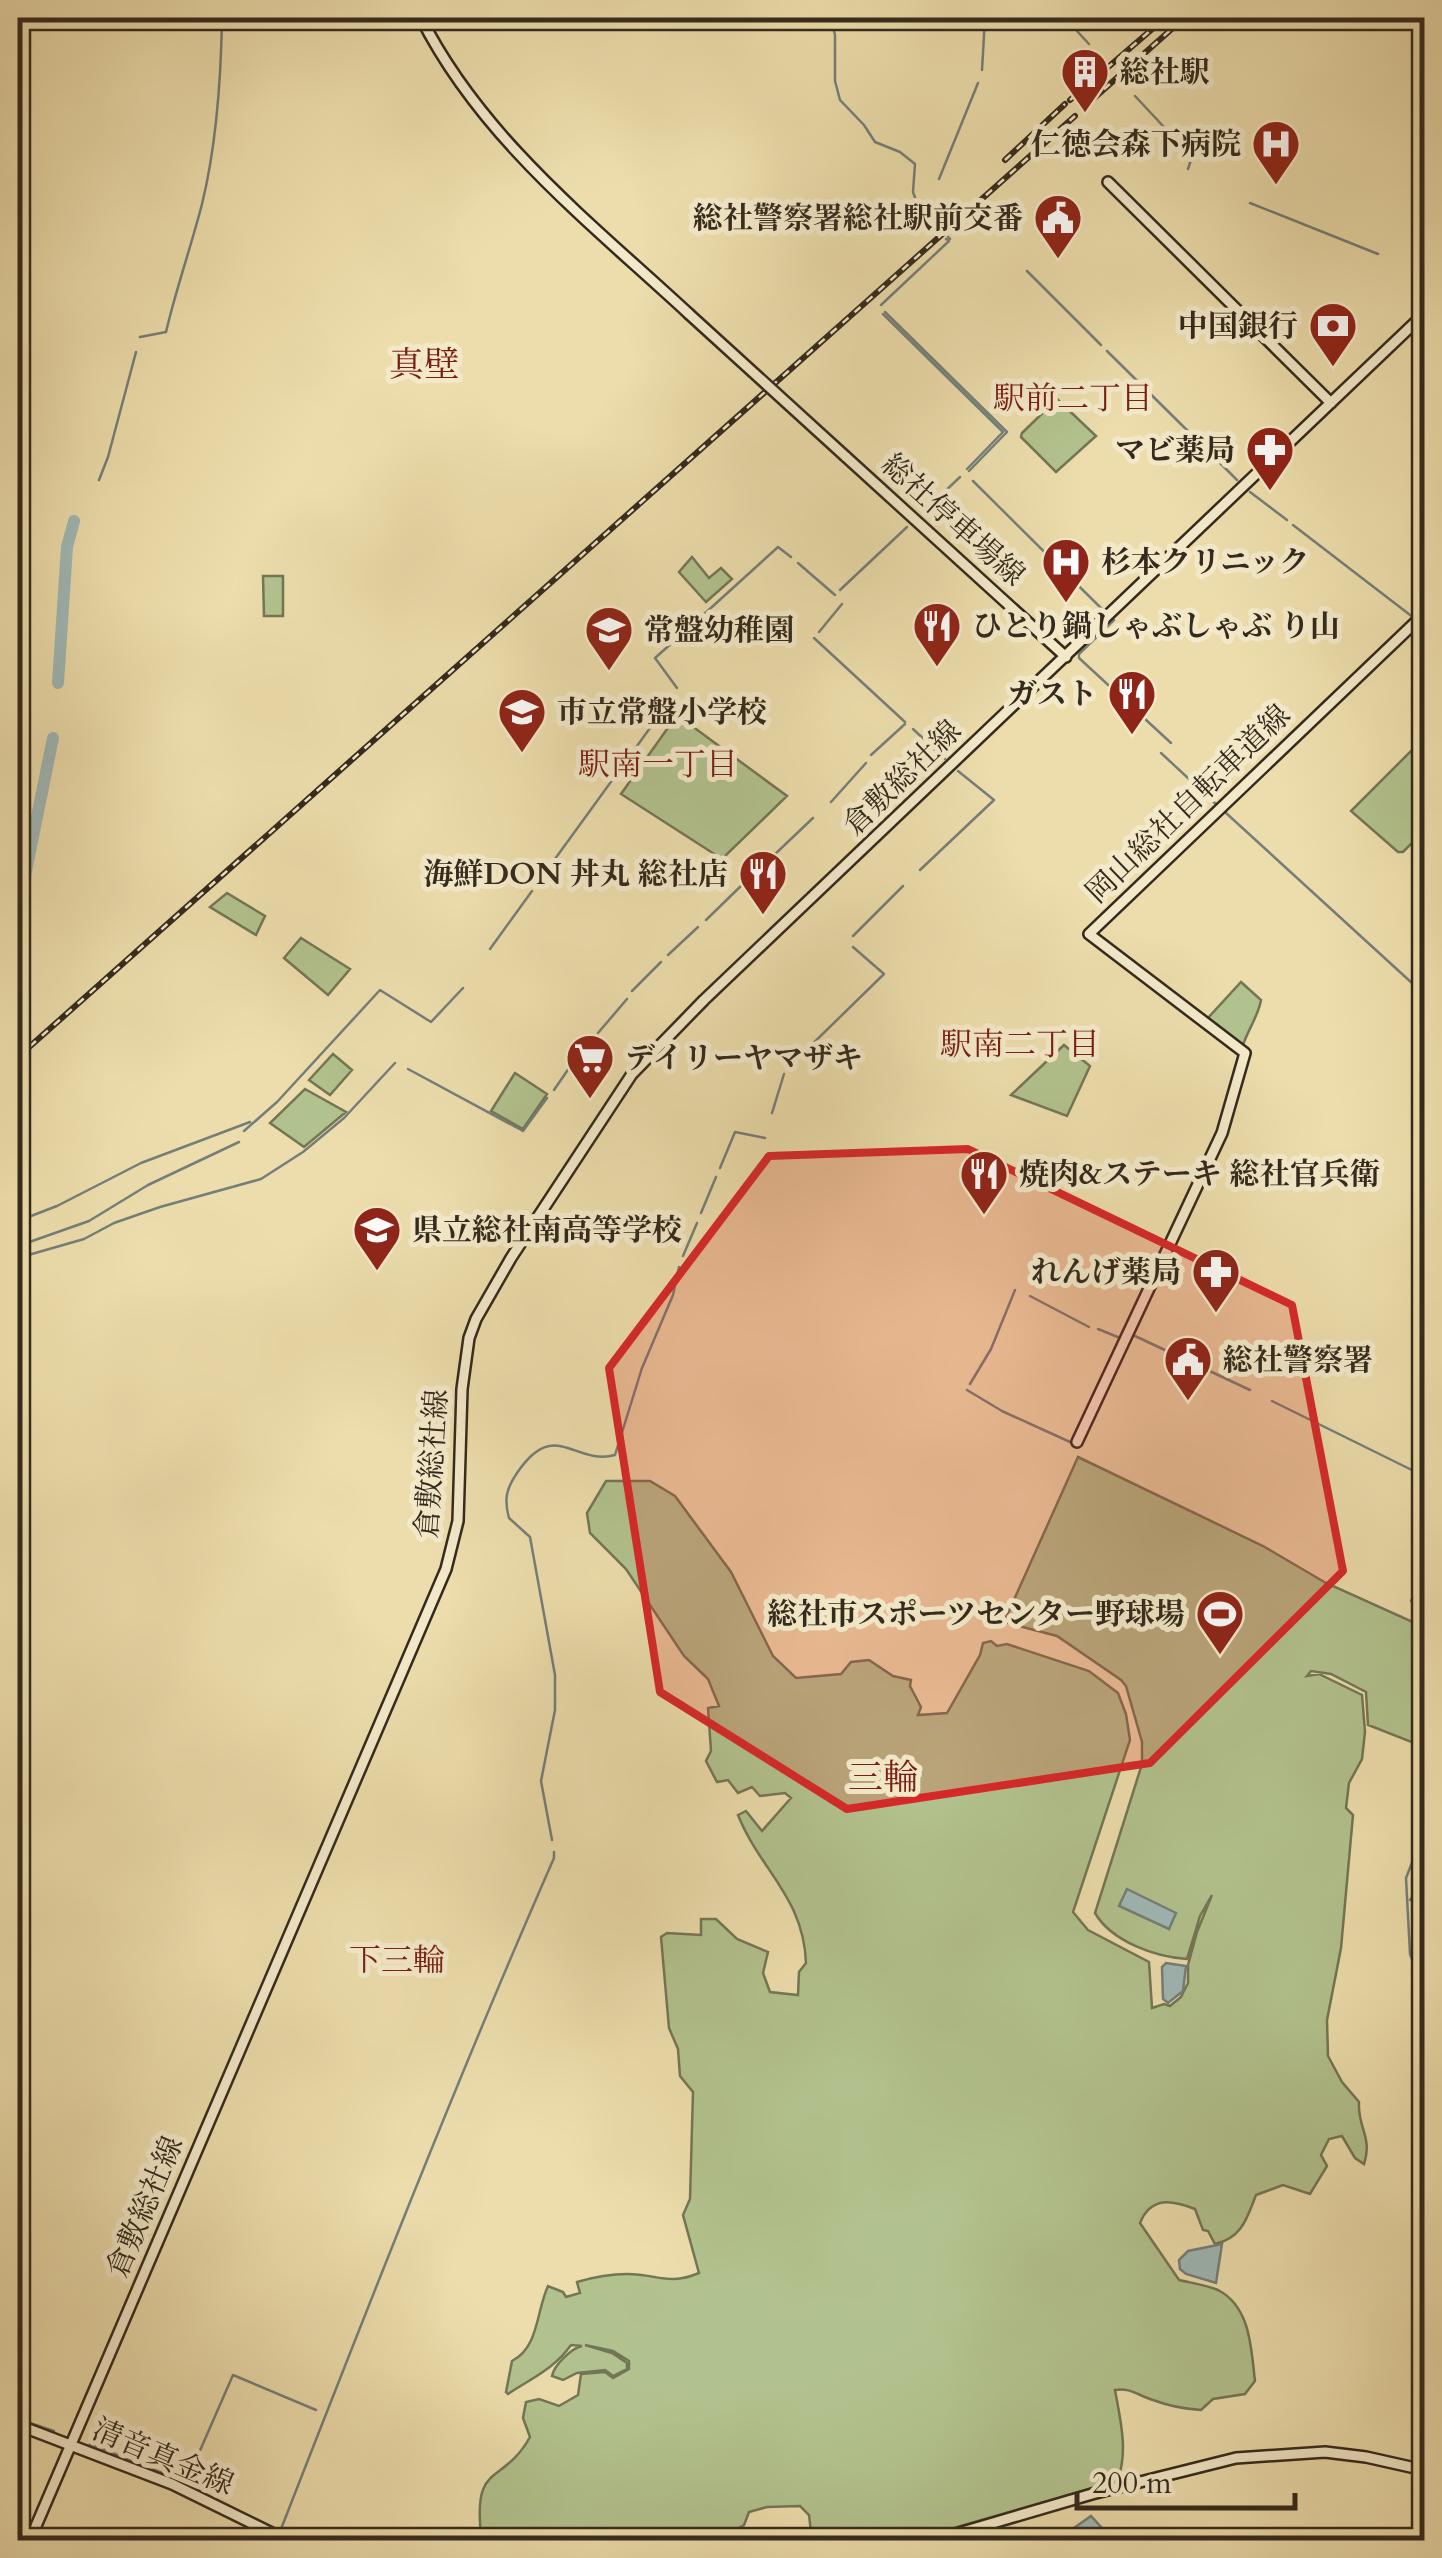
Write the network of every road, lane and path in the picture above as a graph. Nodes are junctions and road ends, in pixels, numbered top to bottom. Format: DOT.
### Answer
graph roads {
  1 [pos="421,18"];
  2 [pos="1108,182"];
  3 [pos="1424,314"];
  4 [pos="1331,403"];
  5 [pos="1424,614"];
  6 [pos="1066,657"];
  7 [pos="1077,1442"];
  8 [pos="18,2425"];
  9 [pos="70,2445"];
  10 [pos="1424,2470"];
  11 [pos="30,2540"];
  12 [pos="286,2540"];
  13 [pos="935,2540"];
  1 -- 6 [label="main road, 総社停車場線, bridge"];
  2 -- 4 [label="main road"];
  3 -- 4 [label="main road"];
  4 -- 6 [label="main road"];
  5 -- 7 [label="main road, 岡山総社自転車道線"];
  6 -- 9 [label="main road, 倉敷総社線"];
  8 -- 9 [label="main road, 清音真金線"];
  9 -- 11 [label="main road, 倉敷総社線"];
  9 -- 12 [label="main road, 清音真金線"];
  10 -- 13 [label="main road"];
}
